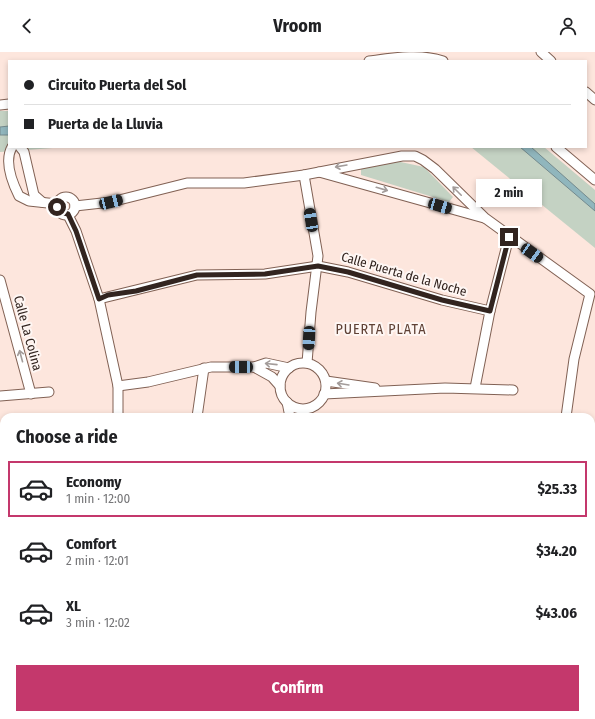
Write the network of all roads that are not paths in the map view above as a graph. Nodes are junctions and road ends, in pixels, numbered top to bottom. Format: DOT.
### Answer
graph roads {
  1 [pos="541,52"];
  2 [pos="376,60"];
  3 [pos="440,60"];
  4 [pos="550,60"];
  5 [pos="587,93"];
  6 [pos="595,100"];
  7 [pos="11,148"];
  8 [pos="20,148"];
  9 [pos="557,148"];
  10 [pos="318,171"];
  11 [pos="304,175"];
  12 [pos="595,180"];
  13 [pos="31,198"];
  14 [pos="57,204"];
  15 [pos="74,206"];
  16 [pos="68,214"];
  17 [pos="485,218"];
  18 [pos="509,237"];
  19 [pos="318,266"];
  20 [pos="0,280"];
  21 [pos="99,299"];
  22 [pos="490,311"];
  23 [pos="307,363"];
  24 [pos="254,367"];
  25 [pos="204,368"];
  26 [pos="289,368"];
  27 [pos="326,381"];
  28 [pos="118,386"];
  29 [pos="280,386"];
  30 [pos="475,388"];
  31 [pos="388,390"];
  32 [pos="513,390"];
  33 [pos="49,392"];
  34 [pos="31,394"];
  35 [pos="324,394"];
  36 [pos="0,396"];
  37 [pos="287,402"];
  38 [pos="307,412"];
  39 [pos="118,413"];
  40 [pos="198,413"];
  41 [pos="289,413"];
  42 [pos="567,413"];
  43 [pos="465,719"];
  44 [pos="469,719"];
  1 -- 4 [label="street"];
  2 -- 3 [label="street"];
  5 -- 6 [label="street"];
  7 -- 13 [label="street"];
  8 -- 13 [label="street"];
  9 -- 12 [label="street"];
  10 -- 11 [label="street"];
  10 -- 17 [label="street, one-way"];
  17 -- 10 [label="street, one-way"];
  11 -- 15 [label="street"];
  11 -- 19 [label="street"];
  13 -- 14 [label="street"];
  14 -- 15 [label="street"];
  14 -- 16 [label="street"];
  15 -- 16 [label="street"];
  16 -- 21 [label="street"];
  17 -- 18 [label="street"];
  18 -- 22 [label="street"];
  18 -- 42 [label="street"];
  19 -- 21 [label="street, Calle Puerta de la Noche"];
  19 -- 22 [label="street, Calle Puerta de la Noche"];
  19 -- 23 [label="street"];
  34 -- 20 [label="street, Calle La Colina, one-way"];
  21 -- 28 [label="street"];
  22 -- 30 [label="street"];
  23 -- 26 [label="street"];
  23 -- 27 [label="street"];
  24 -- 25 [label="street"];
  26 -- 24 [label="street, one-way"];
  24 -- 29 [label="street"];
  25 -- 28 [label="street"];
  25 -- 40 [label="street"];
  26 -- 29 [label="street"];
  31 -- 27 [label="street, one-way"];
  27 -- 35 [label="street"];
  28 -- 39 [label="street"];
  29 -- 37 [label="street"];
  30 -- 31 [label="street"];
  30 -- 32 [label="street"];
  31 -- 35 [label="street"];
  33 -- 34 [label="street"];
  34 -- 36 [label="street"];
  35 -- 38 [label="street"];
  37 -- 38 [label="street"];
  37 -- 41 [label="street"];
  43 -- 44 [label="street"];
}
